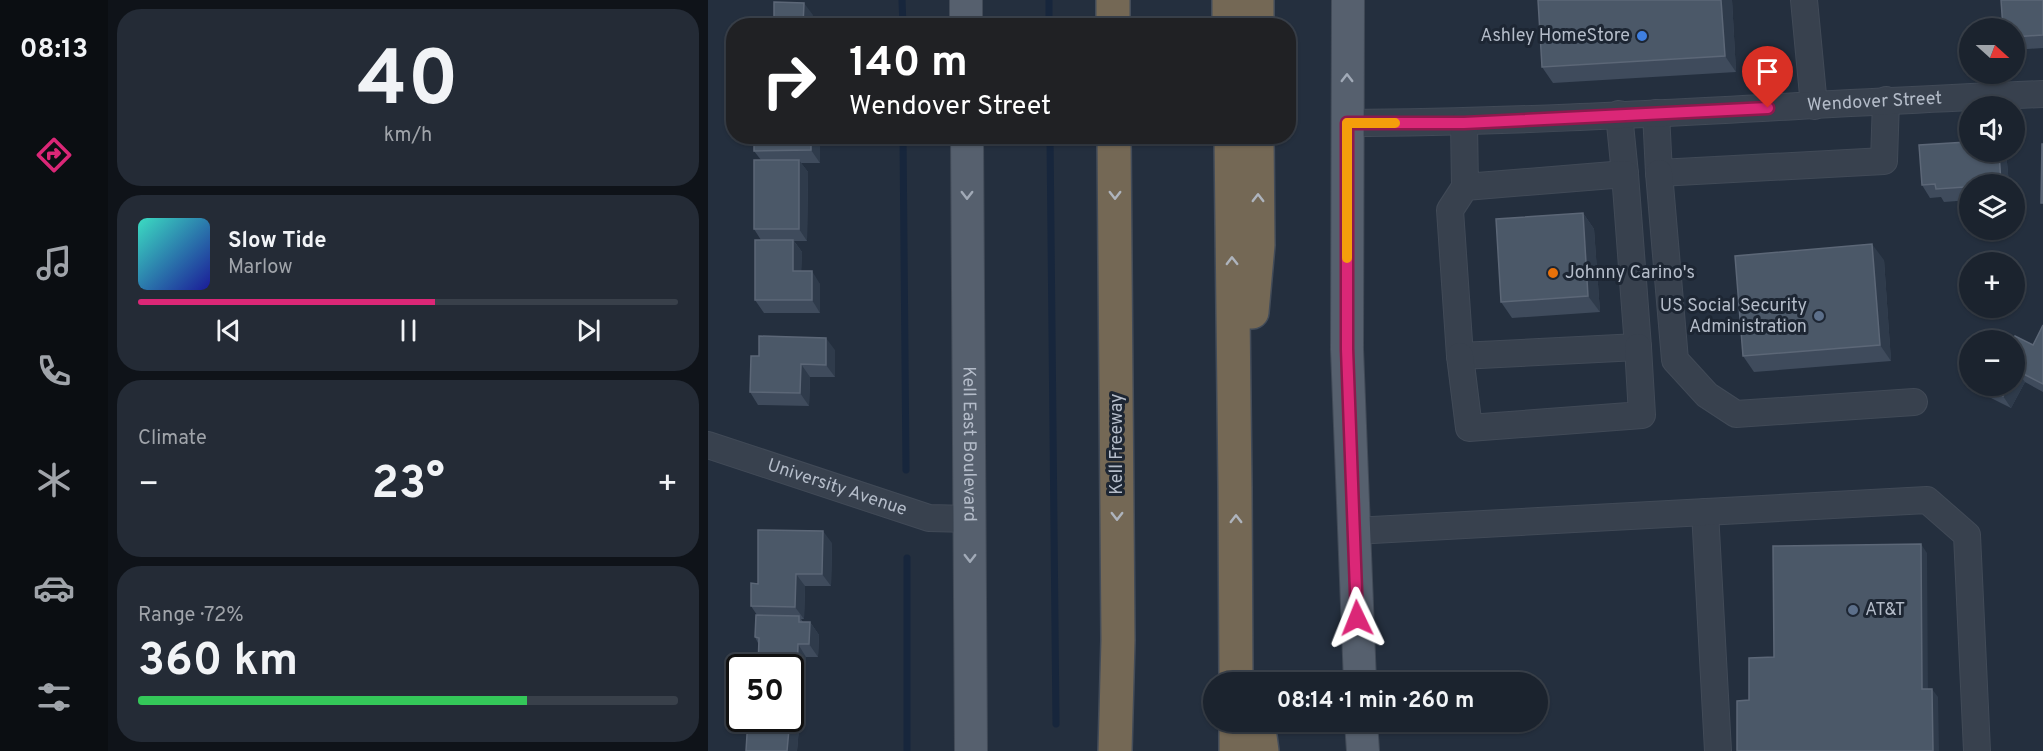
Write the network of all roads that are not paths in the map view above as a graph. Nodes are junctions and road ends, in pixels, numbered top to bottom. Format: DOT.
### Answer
graph roads {
  1 [pos="966,0"];
  2 [pos="1113,0"];
  3 [pos="1229,0"];
  4 [pos="1257,0"];
  5 [pos="1348,0"];
  6 [pos="1804,0"];
  7 [pos="966,18"];
  8 [pos="1113,18"];
  9 [pos="1229,18"];
  10 [pos="1257,18"];
  11 [pos="2043,94"];
  12 [pos="1886,100"];
  13 [pos="1814,106"];
  14 [pos="1656,113"];
  15 [pos="1619,114"];
  16 [pos="1347,123"];
  17 [pos="1464,123"];
  18 [pos="967,144"];
  19 [pos="1114,144"];
  20 [pos="1231,144"];
  21 [pos="1257,144"];
  22 [pos="1659,173"];
  23 [pos="1625,174"];
  24 [pos="1465,187"];
  25 [pos="1638,347"];
  26 [pos="1460,356"];
  27 [pos="1914,402"];
  28 [pos="708,445"];
  29 [pos="1236,487"];
  30 [pos="1705,512"];
  31 [pos="970,519"];
  32 [pos="1354,531"];
  33 [pos="1236,563"];
  34 [pos="1118,640"];
  35 [pos="1236,672"];
  36 [pos="1252,672"];
  37 [pos="1360,672"];
  38 [pos="1236,732"];
  39 [pos="1259,732"];
  40 [pos="1362,732"];
  41 [pos="970,751"];
  42 [pos="1106,751"];
  43 [pos="1115,751"];
  44 [pos="1236,751"];
  45 [pos="1262,751"];
  46 [pos="1363,751"];
  47 [pos="1718,751"];
  48 [pos="1977,751"];
  1 -- 7 [label="main road"];
  2 -- 8 [label="highway"];
  3 -- 9 [label="highway"];
  4 -- 10 [label="highway"];
  16 -- 5 [label="main road, one-way"];
  6 -- 13 [label="street"];
  11 -- 12 [label="street, Wendover Street"];
  12 -- 13 [label="street, Wendover Street"];
  12 -- 22 [label="street"];
  13 -- 14 [label="street, Wendover Street"];
  14 -- 15 [label="street, Wendover Street"];
  14 -- 22 [label="street"];
  15 -- 17 [label="street, Wendover Street"];
  15 -- 23 [label="street"];
  16 -- 17 [label="street, Wendover Street"];
  16 -- 32 [label="main road"];
  17 -- 24 [label="street"];
  18 -- 31 [label="main road, Kell East Boulevard, one-way"];
  19 -- 34 [label="highway, Kell Freeway, one-way"];
  29 -- 20 [label="highway, one-way"];
  29 -- 21 [label="highway, one-way"];
  22 -- 27 [label="street"];
  23 -- 24 [label="street"];
  23 -- 25 [label="street"];
  24 -- 26 [label="street"];
  25 -- 26 [label="street"];
  25 -- 26 [label="street"];
  28 -- 31 [label="street, University Avenue"];
  33 -- 29 [label="highway, one-way"];
  30 -- 32 [label="street"];
  30 -- 47 [label="street"];
  30 -- 48 [label="street"];
  31 -- 41 [label="main road, Kell East Boulevard, one-way"];
  32 -- 37 [label="main road"];
  33 -- 35 [label="highway"];
  33 -- 36 [label="highway"];
  34 -- 42 [label="highway"];
  34 -- 43 [label="highway, Kell Freeway"];
  38 -- 44 [label="highway"];
  39 -- 45 [label="highway"];
  40 -- 46 [label="main road"];
}
